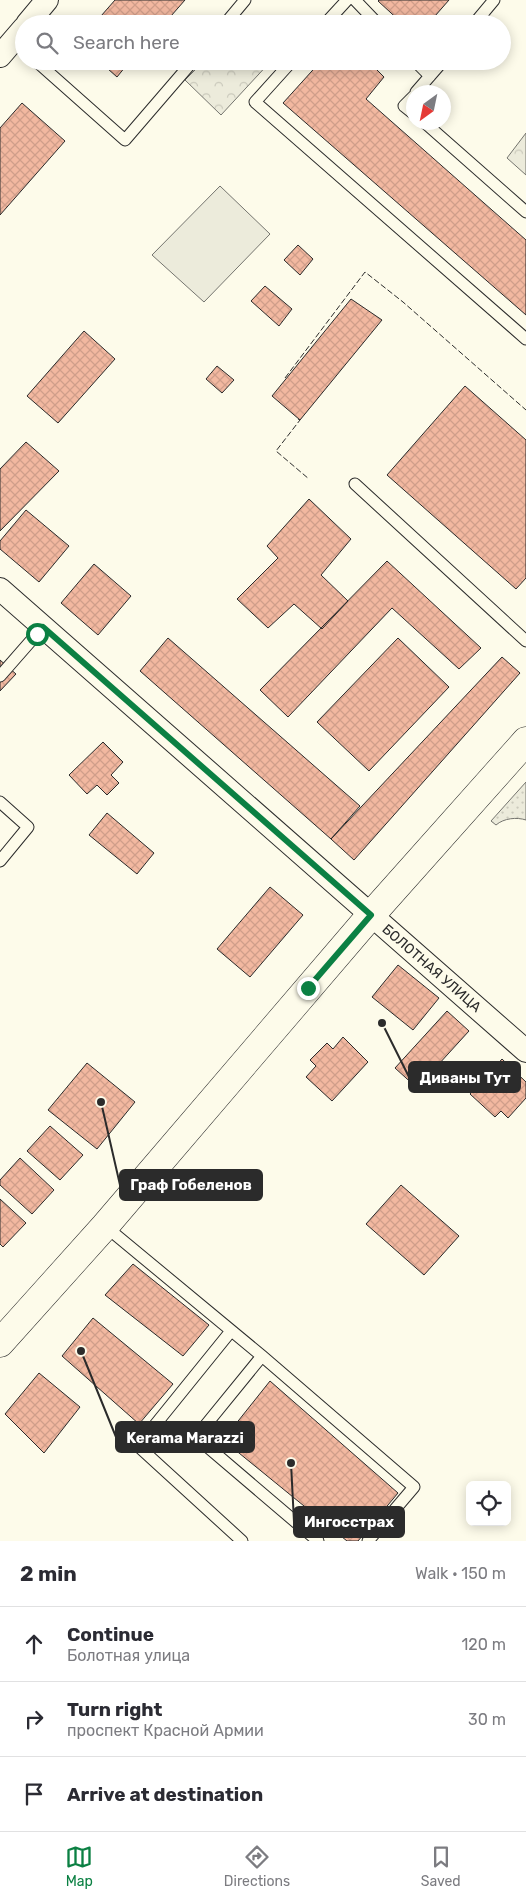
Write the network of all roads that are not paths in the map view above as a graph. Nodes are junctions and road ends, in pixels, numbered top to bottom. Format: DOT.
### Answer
graph roads {
  1 [pos="47,0"];
  2 [pos="245,0"];
  3 [pos="347,0"];
  4 [pos="355,0"];
  5 [pos="494,0"];
  6 [pos="36,15"];
  7 [pos="232,15"];
  8 [pos="334,15"];
  9 [pos="369,15"];
  10 [pos="482,15"];
  11 [pos="46,70"];
  12 [pos="185,70"];
  13 [pos="284,70"];
  14 [pos="424,70"];
  15 [pos="435,70"];
  16 [pos="430,76"];
  17 [pos="422,85"];
  18 [pos="433,130"];
  19 [pos="526,212"];
  20 [pos="526,339"];
  21 [pos="355,484"];
  22 [pos="0,589"];
  23 [pos="43,627"];
  24 [pos="526,641"];
  25 [pos="0,676"];
  26 [pos="526,741"];
  27 [pos="0,802"];
  28 [pos="0,862"];
  29 [pos="371,915"];
  30 [pos="526,1051"];
  31 [pos="105,1226"];
  32 [pos="231,1331"];
  33 [pos="0,1342"];
  34 [pos="262,1356"];
  35 [pos="242,1541"];
  36 [pos="318,1541"];
  37 [pos="368,1541"];
  1 -- 6 [label="street"];
  2 -- 7 [label="lane"];
  3 -- 8 [label="lane"];
  4 -- 9 [label="lane"];
  5 -- 10 [label="lane"];
  11 -- 12 [label="lane"];
  13 -- 20 [label="lane"];
  14 -- 16 [label="lane"];
  15 -- 16 [label="lane"];
  16 -- 17 [label="lane"];
  18 -- 19 [label="lane"];
  21 -- 24 [label="lane"];
  22 -- 23 [label="street, БОЛОТНАЯ УЛИЦА"];
  23 -- 25 [label="lane"];
  23 -- 29 [label="street, БОЛОТНАЯ УЛИЦА"];
  26 -- 29 [label="main road"];
  27 -- 28 [label="lane"];
  29 -- 30 [label="street, БОЛОТНАЯ УЛИЦА"];
  29 -- 31 [label="main road"];
  31 -- 32 [label="lane"];
  31 -- 33 [label="main road"];
  32 -- 34 [label="lane"];
  32 -- 35 [label="lane"];
  34 -- 36 [label="lane"];
  34 -- 37 [label="lane"];
}
